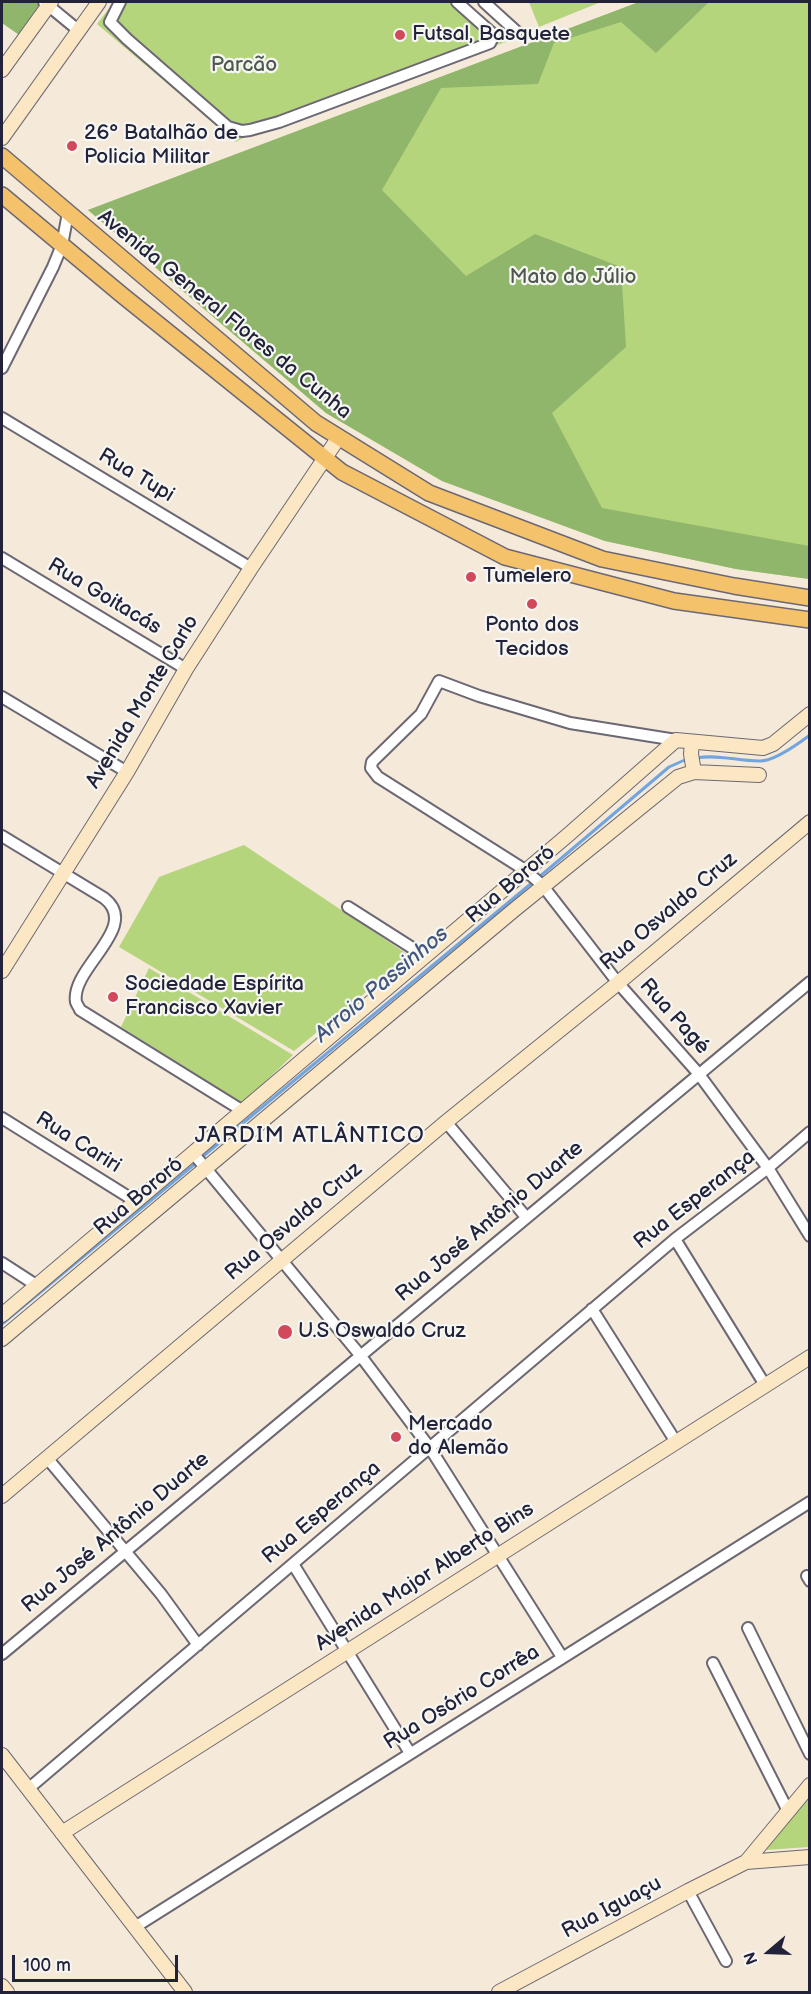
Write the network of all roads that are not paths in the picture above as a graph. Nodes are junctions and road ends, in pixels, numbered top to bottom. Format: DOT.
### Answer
graph roads {
  1 [pos="99,2"];
  2 [pos="120,2"];
  3 [pos="457,2"];
  4 [pos="484,2"];
  5 [pos="48,3"];
  6 [pos="78,30"];
  7 [pos="518,32"];
  8 [pos="2,70"];
  9 [pos="2,138"];
  10 [pos="2,156"];
  11 [pos="2,195"];
  12 [pos="68,213"];
  13 [pos="62,246"];
  14 [pos="2,368"];
  15 [pos="2,418"];
  16 [pos="339,437"];
  17 [pos="325,458"];
  18 [pos="2,558"];
  19 [pos="251,568"];
  20 [pos="810,598"];
  21 [pos="810,620"];
  22 [pos="186,669"];
  23 [pos="2,697"];
  24 [pos="810,714"];
  25 [pos="676,740"];
  26 [pos="693,757"];
  27 [pos="127,772"];
  28 [pos="759,775"];
  29 [pos="810,822"];
  30 [pos="2,836"];
  31 [pos="527,870"];
  32 [pos="64,874"];
  33 [pos="542,885"];
  34 [pos="348,907"];
  35 [pos="425,956"];
  36 [pos="2,971"];
  37 [pos="810,982"];
  38 [pos="618,983"];
  39 [pos="698,1073"];
  40 [pos="243,1111"];
  41 [pos="2,1118"];
  42 [pos="446,1122"];
  43 [pos="810,1132"];
  44 [pos="194,1154"];
  45 [pos="205,1167"];
  46 [pos="768,1167"];
  47 [pos="135,1201"];
  48 [pos="526,1217"];
  49 [pos="810,1236"];
  50 [pos="675,1239"];
  51 [pos="281,1260"];
  52 [pos="2,1263"];
  53 [pos="36,1285"];
  54 [pos="592,1310"];
  55 [pos="2,1315"];
  56 [pos="2,1339"];
  57 [pos="360,1355"];
  58 [pos="810,1357"];
  59 [pos="765,1385"];
  60 [pos="676,1442"];
  61 [pos="430,1448"];
  62 [pos="47,1458"];
  63 [pos="2,1496"];
  64 [pos="810,1502"];
  65 [pos="125,1551"];
  66 [pos="497,1556"];
  67 [pos="293,1564"];
  68 [pos="748,1628"];
  69 [pos="198,1645"];
  70 [pos="347,1651"];
  71 [pos="2,1654"];
  72 [pos="562,1658"];
  73 [pos="713,1662"];
  74 [pos="410,1754"];
  75 [pos="810,1754"];
  76 [pos="2,1755"];
  77 [pos="810,1785"];
  78 [pos="28,1789"];
  79 [pos="788,1811"];
  80 [pos="62,1833"];
  81 [pos="810,1857"];
  82 [pos="747,1862"];
  83 [pos="688,1891"];
  84 [pos="135,1927"];
  85 [pos="726,1961"];
  86 [pos="2,1986"];
  87 [pos="7,1992"];
  88 [pos="185,1992"];
  89 [pos="499,1992"];
  1 -- 6 [label="street"];
  2 -- 3 [label="street"];
  4 -- 7 [label="street"];
  5 -- 6 [label="street"];
  5 -- 8 [label="street"];
  6 -- 9 [label="street"];
  10 -- 12 [label="main road, Avenida General Flores da Cunha"];
  11 -- 13 [label="main road"];
  12 -- 13 [label="street"];
  12 -- 16 [label="main road, Avenida General Flores da Cunha"];
  13 -- 14 [label="street"];
  13 -- 17 [label="main road"];
  15 -- 19 [label="street, Rua Tupi"];
  16 -- 17 [label="street, Avenida Monte Carlo"];
  16 -- 20 [label="main road, Avenida General Flores da Cunha"];
  17 -- 19 [label="street, Avenida Monte Carlo"];
  17 -- 21 [label="main road"];
  18 -- 22 [label="street, Rua Goitacás"];
  19 -- 22 [label="street, Avenida Monte Carlo"];
  22 -- 27 [label="street, Avenida Monte Carlo"];
  23 -- 27 [label="street"];
  24 -- 26 [label="street"];
  25 -- 26 [label="street"];
  25 -- 31 [label="street"];
  25 -- 31 [label="street, Rua Pagé"];
  26 -- 28 [label="street, Rua Bororó"];
  26 -- 33 [label="street, Rua Bororó"];
  27 -- 32 [label="street, Avenida Monte Carlo"];
  29 -- 38 [label="street, Rua Osvaldo Cruz"];
  30 -- 32 [label="street"];
  31 -- 33 [label="street, Rua Pagé"];
  31 -- 35 [label="street"];
  32 -- 36 [label="street, Avenida Monte Carlo"];
  32 -- 40 [label="street"];
  33 -- 38 [label="street, Rua Pagé"];
  33 -- 45 [label="street, Rua Bororó"];
  34 -- 35 [label="street"];
  35 -- 40 [label="street"];
  37 -- 39 [label="street, Rua José Antônio Duarte"];
  38 -- 39 [label="street, Rua Pagé"];
  38 -- 42 [label="street, Rua Osvaldo Cruz"];
  39 -- 46 [label="street, Rua Pagé"];
  39 -- 48 [label="street, Rua José Antônio Duarte"];
  40 -- 44 [label="street"];
  41 -- 47 [label="street, Rua Cariri"];
  42 -- 48 [label="street"];
  42 -- 51 [label="street, Rua Osvaldo Cruz"];
  43 -- 46 [label="street, Rua Esperança"];
  44 -- 45 [label="street"];
  44 -- 47 [label="street"];
  45 -- 51 [label="street"];
  45 -- 56 [label="street, Rua Bororó"];
  46 -- 49 [label="street, Rua Pagé"];
  46 -- 50 [label="street, Rua Esperança"];
  47 -- 53 [label="street"];
  48 -- 57 [label="street, Rua José Antônio Duarte"];
  50 -- 54 [label="street, Rua Esperança"];
  50 -- 59 [label="street"];
  51 -- 57 [label="street"];
  51 -- 62 [label="street, Rua Osvaldo Cruz"];
  52 -- 53 [label="street"];
  53 -- 55 [label="street"];
  54 -- 60 [label="street"];
  54 -- 61 [label="street, Rua Esperança"];
  57 -- 61 [label="street"];
  57 -- 65 [label="street, Rua José Antônio Duarte"];
  58 -- 59 [label="street, Avenida Major Alberto Bins"];
  59 -- 60 [label="street, Avenida Major Alberto Bins"];
  60 -- 66 [label="street, Avenida Major Alberto Bins"];
  61 -- 66 [label="street"];
  61 -- 67 [label="street, Rua Esperança"];
  62 -- 63 [label="street, Rua Osvaldo Cruz"];
  62 -- 65 [label="street"];
  64 -- 72 [label="street, Rua Osório Corrêa"];
  65 -- 69 [label="street"];
  65 -- 71 [label="street, Rua José Antônio Duarte"];
  66 -- 70 [label="street, Avenida Major Alberto Bins"];
  66 -- 72 [label="street"];
  67 -- 69 [label="street, Rua Esperança"];
  67 -- 70 [label="street"];
  68 -- 75 [label="street"];
  69 -- 78 [label="street, Rua Esperança"];
  70 -- 74 [label="street"];
  70 -- 80 [label="street, Avenida Major Alberto Bins"];
  72 -- 74 [label="street, Rua Osório Corrêa"];
  73 -- 79 [label="street"];
  74 -- 84 [label="street, Rua Osório Corrêa"];
  76 -- 78 [label="street"];
  77 -- 79 [label="street"];
  78 -- 80 [label="street"];
  79 -- 82 [label="street"];
  80 -- 84 [label="street"];
  81 -- 82 [label="street"];
  82 -- 83 [label="street, Rua Iguaçu"];
  83 -- 85 [label="street"];
  83 -- 89 [label="street, Rua Iguaçu"];
  84 -- 88 [label="street"];
  86 -- 87 [label="street"];
}
